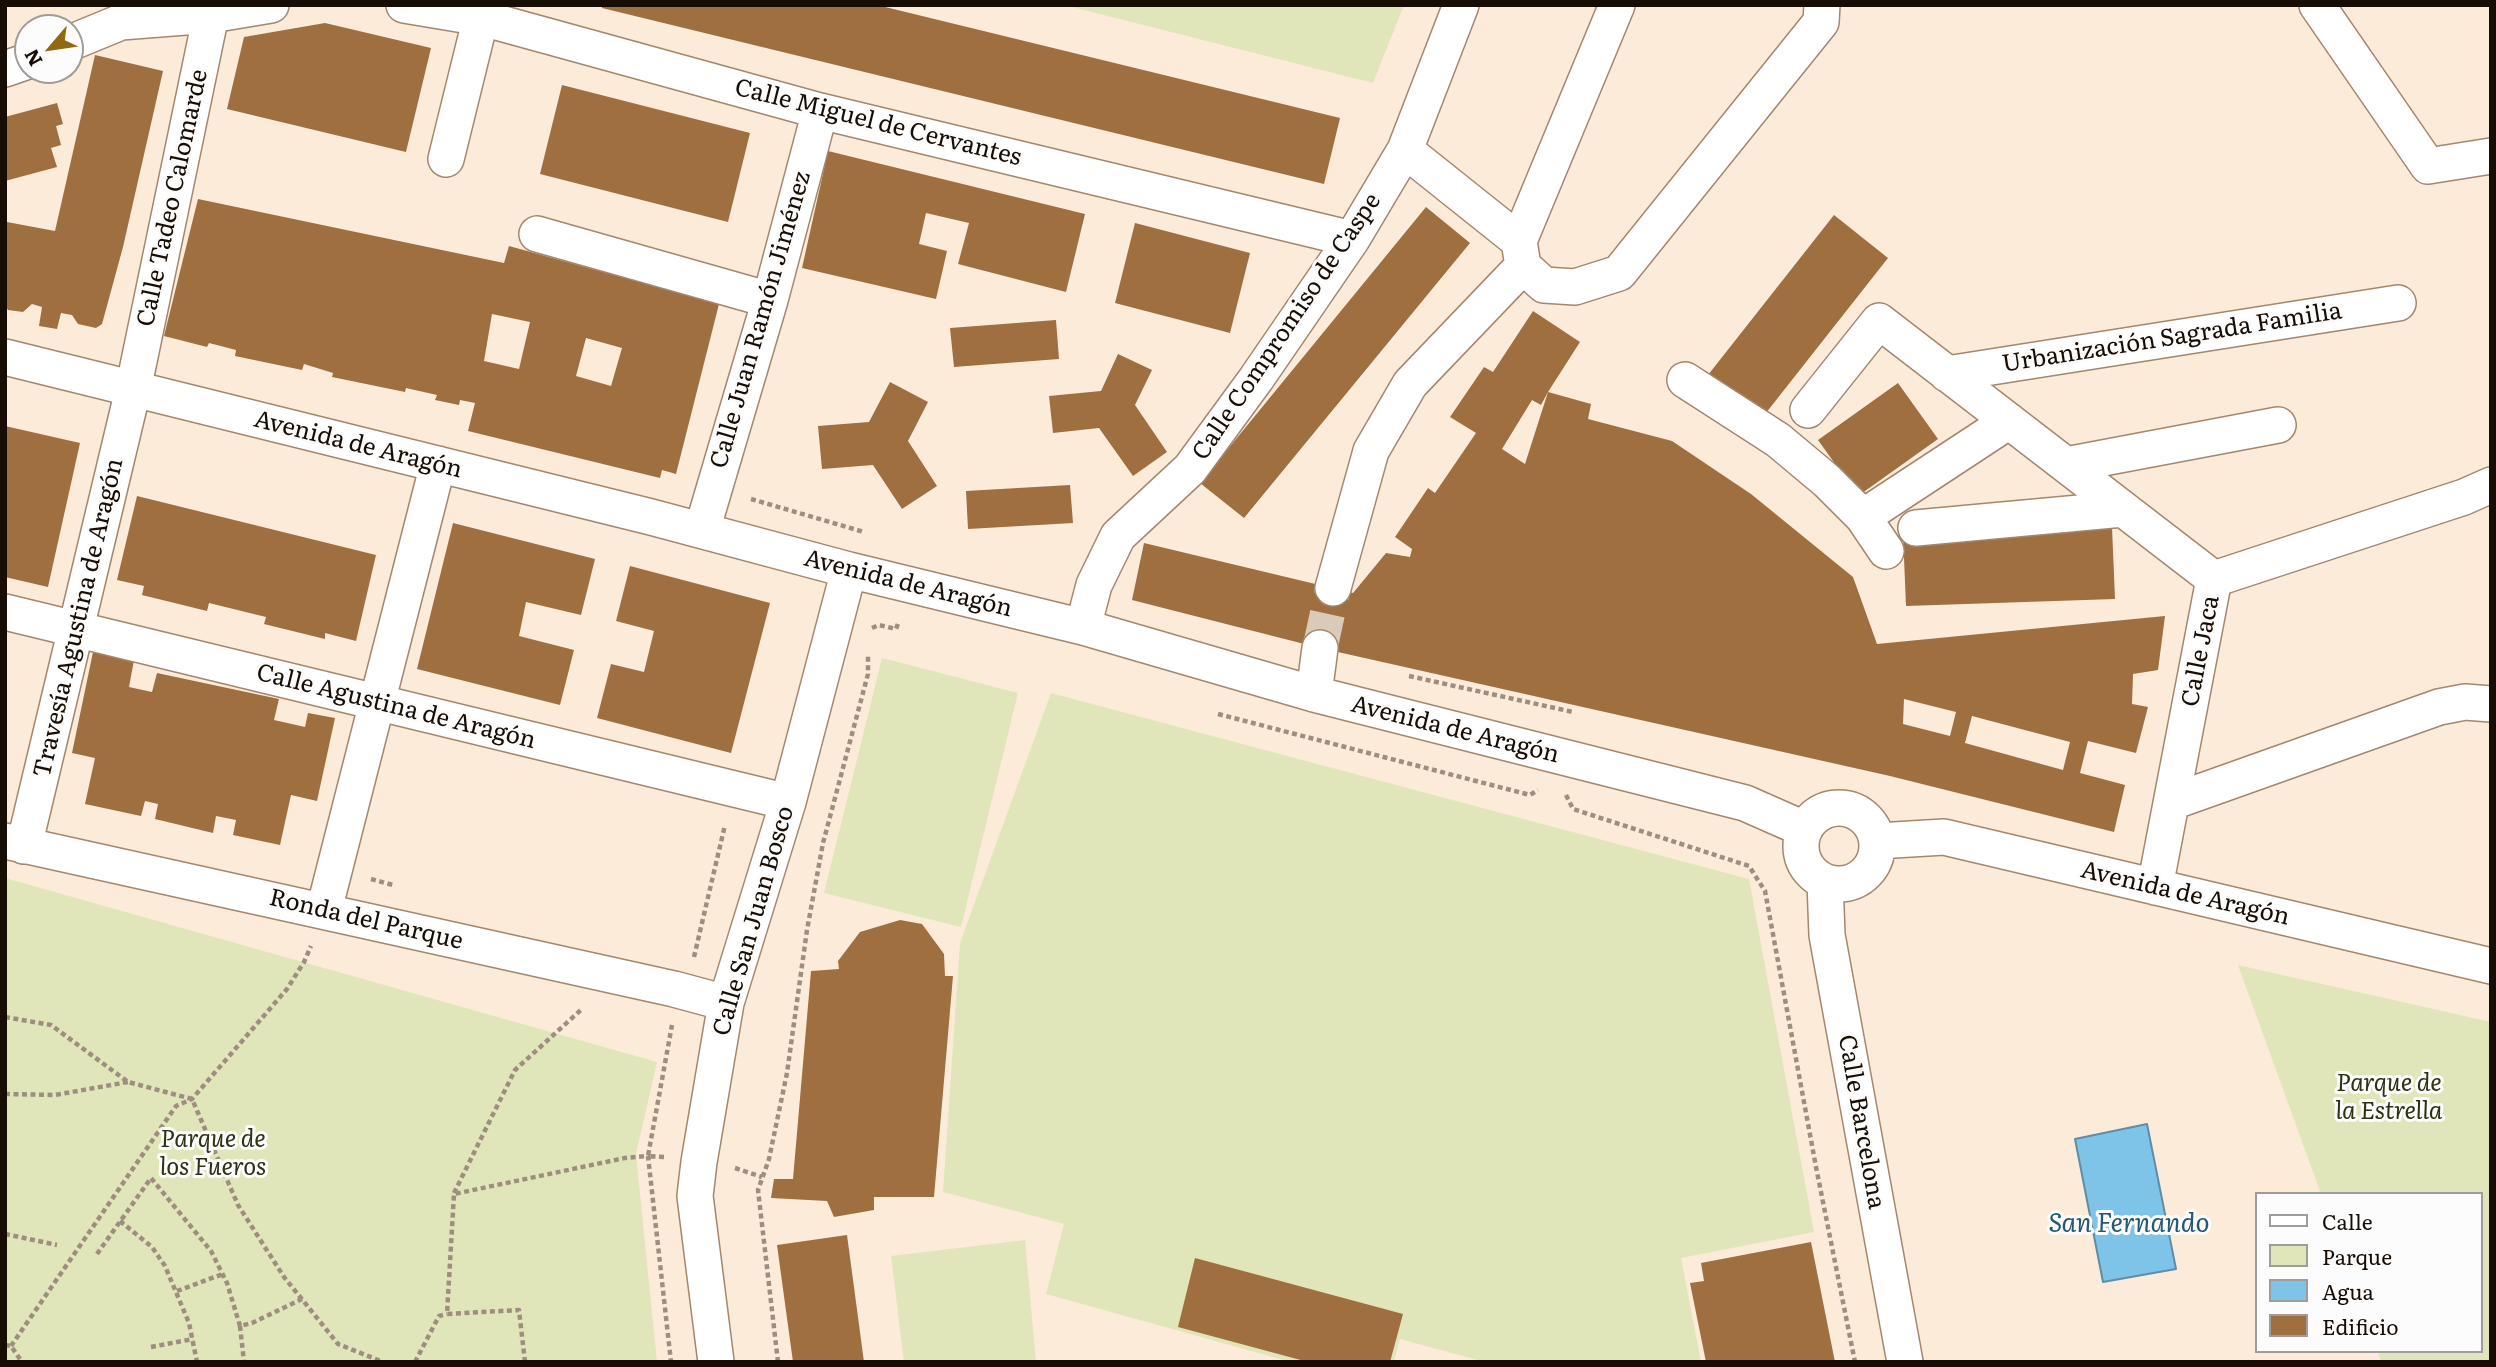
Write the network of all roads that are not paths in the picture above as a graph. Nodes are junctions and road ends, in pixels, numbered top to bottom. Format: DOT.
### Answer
graph roads {
  1 [pos="271,5"];
  2 [pos="404,5"];
  3 [pos="1461,5"];
  4 [pos="1617,5"];
  5 [pos="1822,5"];
  6 [pos="2317,5"];
  7 [pos="212,10"];
  8 [pos="483,12"];
  9 [pos="84,37"];
  10 [pos="820,111"];
  11 [pos="1405,150"];
  12 [pos="2491,156"];
  13 [pos="446,159"];
  14 [pos="537,234"];
  15 [pos="1352,239"];
  16 [pos="1521,253"];
  17 [pos="769,300"];
  18 [pos="2398,303"];
  19 [pos="5,358"];
  20 [pos="1947,374"];
  21 [pos="1685,380"];
  22 [pos="133,390"];
  23 [pos="1808,410"];
  24 [pos="2009,421"];
  25 [pos="2278,425"];
  26 [pos="438,464"];
  27 [pos="2066,465"];
  28 [pos="2491,485"];
  29 [pos="2123,509"];
  30 [pos="1863,517"];
  31 [pos="1916,528"];
  32 [pos="702,530"];
  33 [pos="1886,551"];
  34 [pos="849,570"];
  35 [pos="2214,579"];
  36 [pos="1333,588"];
  37 [pos="5,612"];
  38 [pos="1083,627"];
  39 [pos="76,630"];
  40 [pos="1320,648"];
  41 [pos="1314,694"];
  42 [pos="377,703"];
  43 [pos="2491,704"];
  44 [pos="788,802"];
  45 [pos="2172,802"];
  46 [pos="1804,829"];
  47 [pos="1877,841"];
  48 [pos="15,843"];
  49 [pos="1825,882"];
  50 [pos="2155,887"];
  51 [pos="324,910"];
  52 [pos="2491,966"];
  53 [pos="726,1003"];
  54 [pos="716,1362"];
  55 [pos="1905,1362"];
  1 -- 7 [label="street"];
  2 -- 8 [label="street, Calle Miguel de Cervantes"];
  3 -- 11 [label="street, Calle Compromiso de Caspe"];
  4 -- 16 [label="street"];
  5 -- 16 [label="street"];
  6 -- 12 [label="street"];
  7 -- 9 [label="street"];
  7 -- 22 [label="street, Calle Tadeo Calomarde"];
  8 -- 10 [label="street, Calle Miguel de Cervantes"];
  8 -- 13 [label="street"];
  10 -- 15 [label="street, Calle Miguel de Cervantes"];
  10 -- 17 [label="street, Calle Juan Ramón Jiménez"];
  11 -- 15 [label="street, Calle Compromiso de Caspe"];
  11 -- 16 [label="street"];
  14 -- 17 [label="street"];
  15 -- 38 [label="street, Calle Compromiso de Caspe"];
  16 -- 36 [label="street"];
  17 -- 32 [label="street, Calle Juan Ramón Jiménez"];
  18 -- 20 [label="street, Urbanización Sagrada Familia"];
  19 -- 22 [label="street, Avenida de Aragón"];
  20 -- 23 [label="street, Urbanización Sagrada Familia"];
  20 -- 24 [label="street, Urbanización Sagrada Familia"];
  21 -- 30 [label="street"];
  22 -- 26 [label="street, Avenida de Aragón"];
  22 -- 39 [label="street, Travesía Agustina de Aragón"];
  24 -- 27 [label="street, Urbanización Sagrada Familia"];
  24 -- 30 [label="street"];
  25 -- 27 [label="street"];
  26 -- 32 [label="street, Avenida de Aragón"];
  26 -- 42 [label="street"];
  27 -- 29 [label="street, Urbanización Sagrada Familia"];
  28 -- 35 [label="street, Calle Jaca"];
  29 -- 31 [label="street"];
  29 -- 35 [label="street, Urbanización Sagrada Familia"];
  30 -- 33 [label="street"];
  32 -- 34 [label="street, Avenida de Aragón"];
  34 -- 38 [label="street, Avenida de Aragón"];
  34 -- 44 [label="street, Calle San Juan Bosco"];
  35 -- 45 [label="street, Calle Jaca"];
  37 -- 39 [label="street, Calle Agustina de Aragón"];
  38 -- 41 [label="street, Avenida de Aragón"];
  39 -- 42 [label="street, Calle Agustina de Aragón"];
  39 -- 48 [label="street, Travesía Agustina de Aragón"];
  40 -- 41 [label="street"];
  41 -- 46 [label="street, Avenida de Aragón"];
  42 -- 44 [label="street, Calle Agustina de Aragón"];
  42 -- 51 [label="street"];
  43 -- 45 [label="street"];
  44 -- 53 [label="street, Calle San Juan Bosco"];
  45 -- 50 [label="street, Calle Jaca"];
  46 -- 47 [label="street"];
  46 -- 49 [label="street"];
  47 -- 49 [label="street"];
  47 -- 50 [label="street, Avenida de Aragón"];
  48 -- 51 [label="street, Ronda del Parque"];
  49 -- 55 [label="street, Calle Barcelona"];
  50 -- 52 [label="street, Avenida de Aragón"];
  51 -- 53 [label="street, Ronda del Parque"];
  53 -- 54 [label="street, Calle San Juan Bosco"];
}
